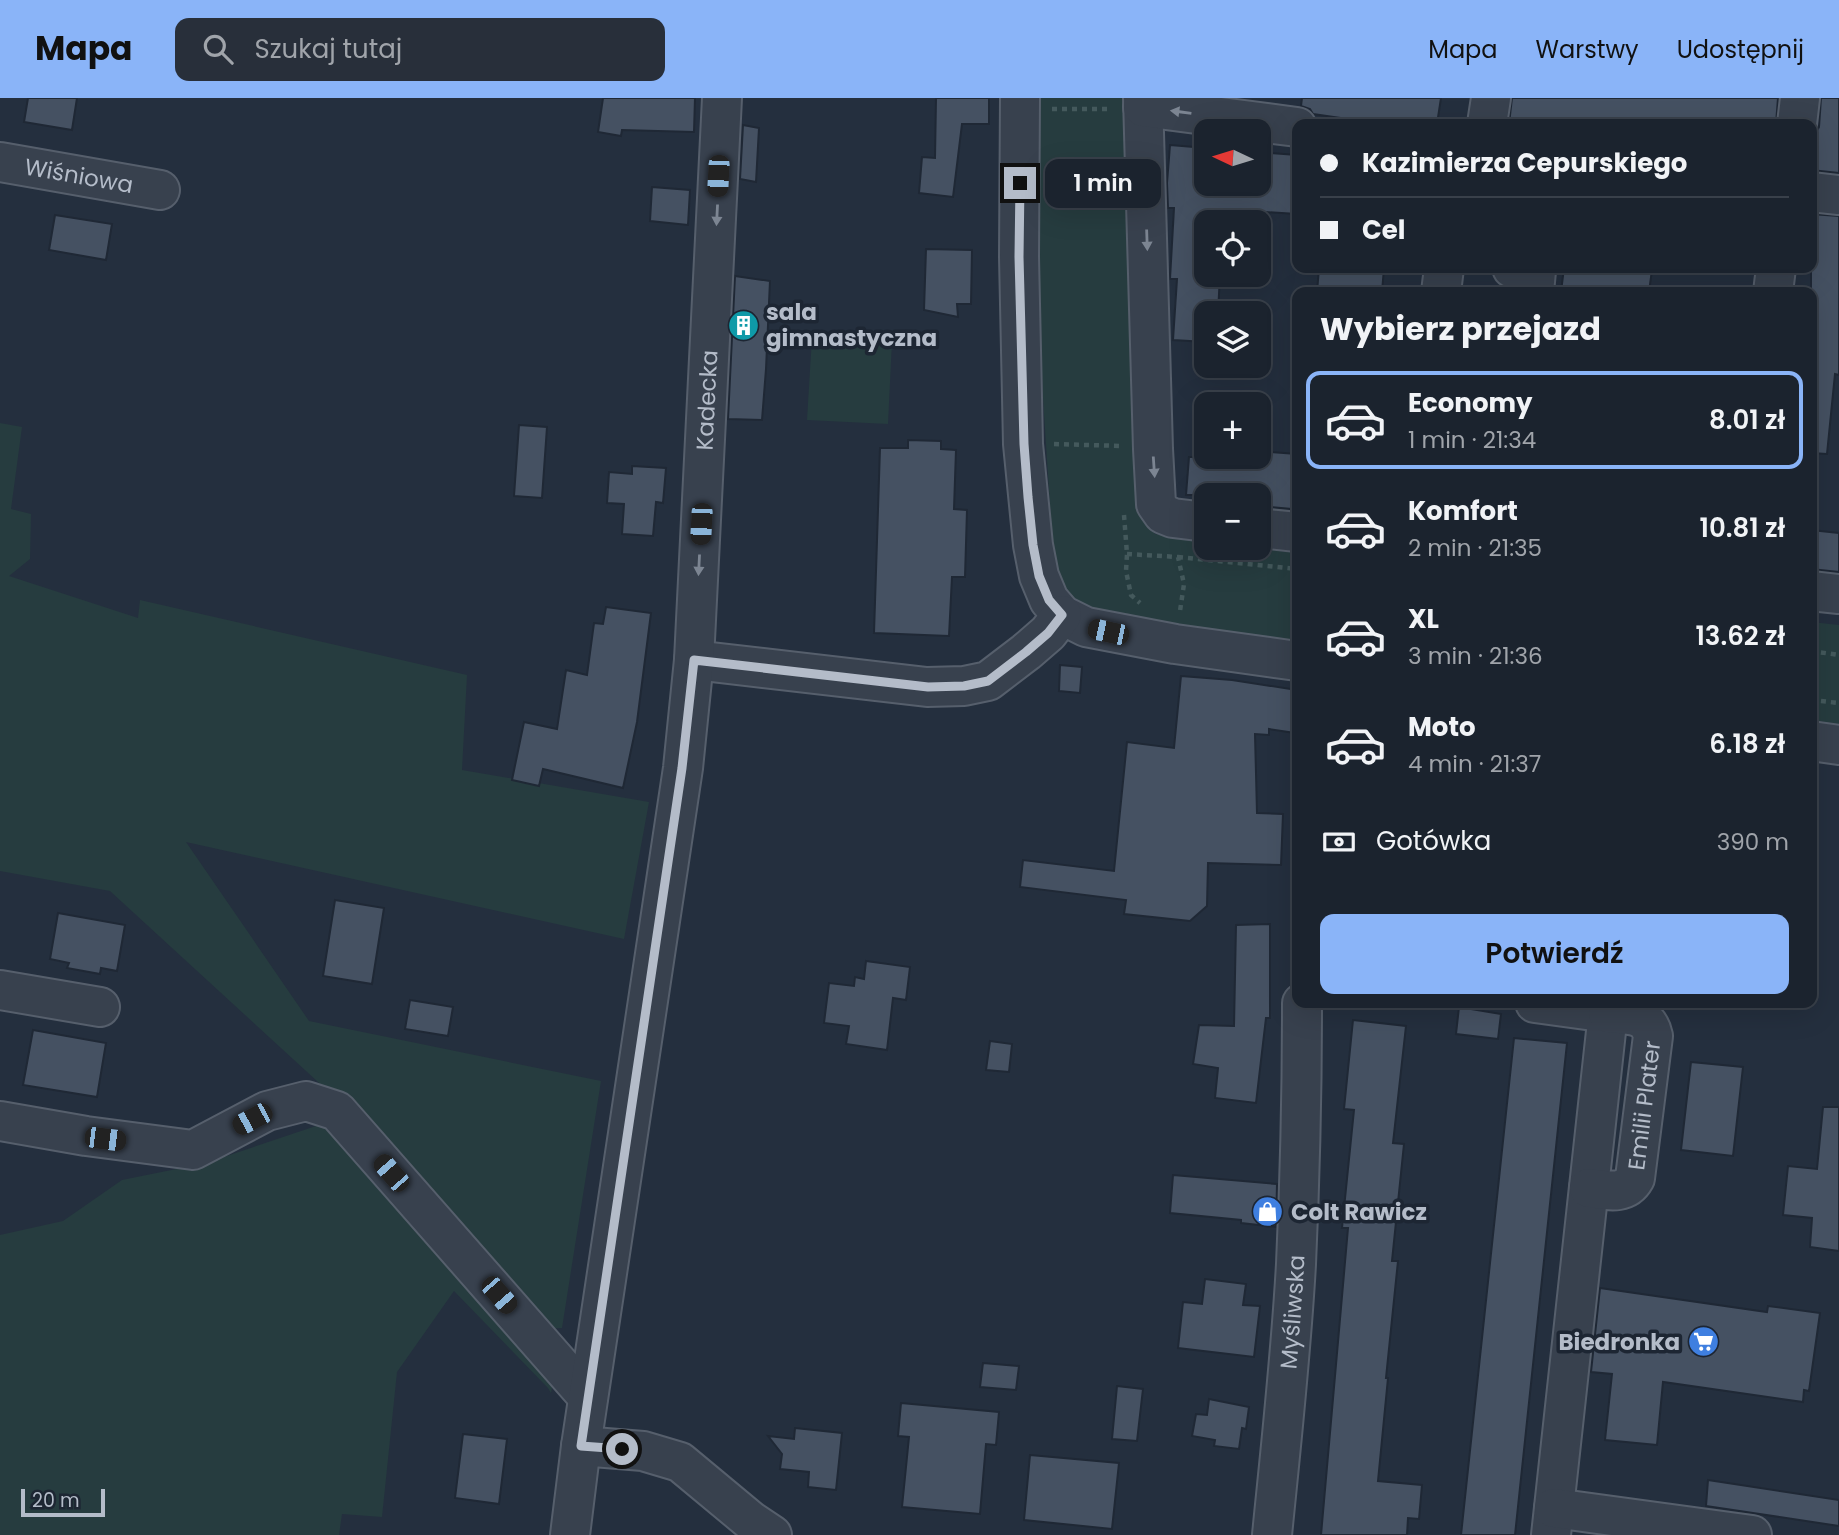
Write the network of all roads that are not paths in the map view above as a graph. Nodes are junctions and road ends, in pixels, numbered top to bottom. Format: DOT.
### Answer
graph roads {
  1 [pos="722,98"];
  2 [pos="1490,98"];
  3 [pos="1800,98"];
  4 [pos="1034,103"];
  5 [pos="1133,105"];
  6 [pos="1488,119"];
  7 [pos="1798,119"];
  8 [pos="1292,126"];
  9 [pos="0,162"];
  10 [pos="160,190"];
  11 [pos="1817,193"];
  12 [pos="1839,195"];
  13 [pos="1194,521"];
  14 [pos="1271,529"];
  15 [pos="1292,531"];
  16 [pos="1817,592"];
  17 [pos="1839,594"];
  18 [pos="1062,615"];
  19 [pos="694,660"];
  20 [pos="1292,660"];
  21 [pos="1817,742"];
  22 [pos="1839,745"];
  23 [pos="0,990"];
  24 [pos="100,1007"];
  25 [pos="1302,1008"];
  26 [pos="1572,1008"];
  27 [pos="0,1121"];
  28 [pos="589,1397"];
  29 [pos="581,1446"];
  30 [pos="1552,1522"];
  31 [pos="570,1535"];
  32 [pos="772,1535"];
  33 [pos="1272,1535"];
  34 [pos="1752,1535"];
  1 -- 19 [label="street, Kadecka, one-way"];
  2 -- 6 [label="street"];
  3 -- 7 [label="street"];
  4 -- 18 [label="street"];
  8 -- 5 [label="street, one-way"];
  5 -- 13 [label="street, one-way"];
  9 -- 10 [label="street, Wiśniowa"];
  11 -- 12 [label="street"];
  14 -- 15 [label="street"];
  16 -- 17 [label="street"];
  18 -- 19 [label="street"];
  18 -- 20 [label="street"];
  19 -- 28 [label="street, Kadecka"];
  21 -- 22 [label="street"];
  23 -- 24 [label="street"];
  25 -- 33 [label="street, Myśliwska"];
  26 -- 30 [label="street, Emilii Plater"];
  27 -- 28 [label="street"];
  28 -- 29 [label="street, Kadecka"];
  29 -- 31 [label="street, Kadecka"];
  29 -- 32 [label="street"];
  30 -- 34 [label="street, Emilii Plater"];
}
